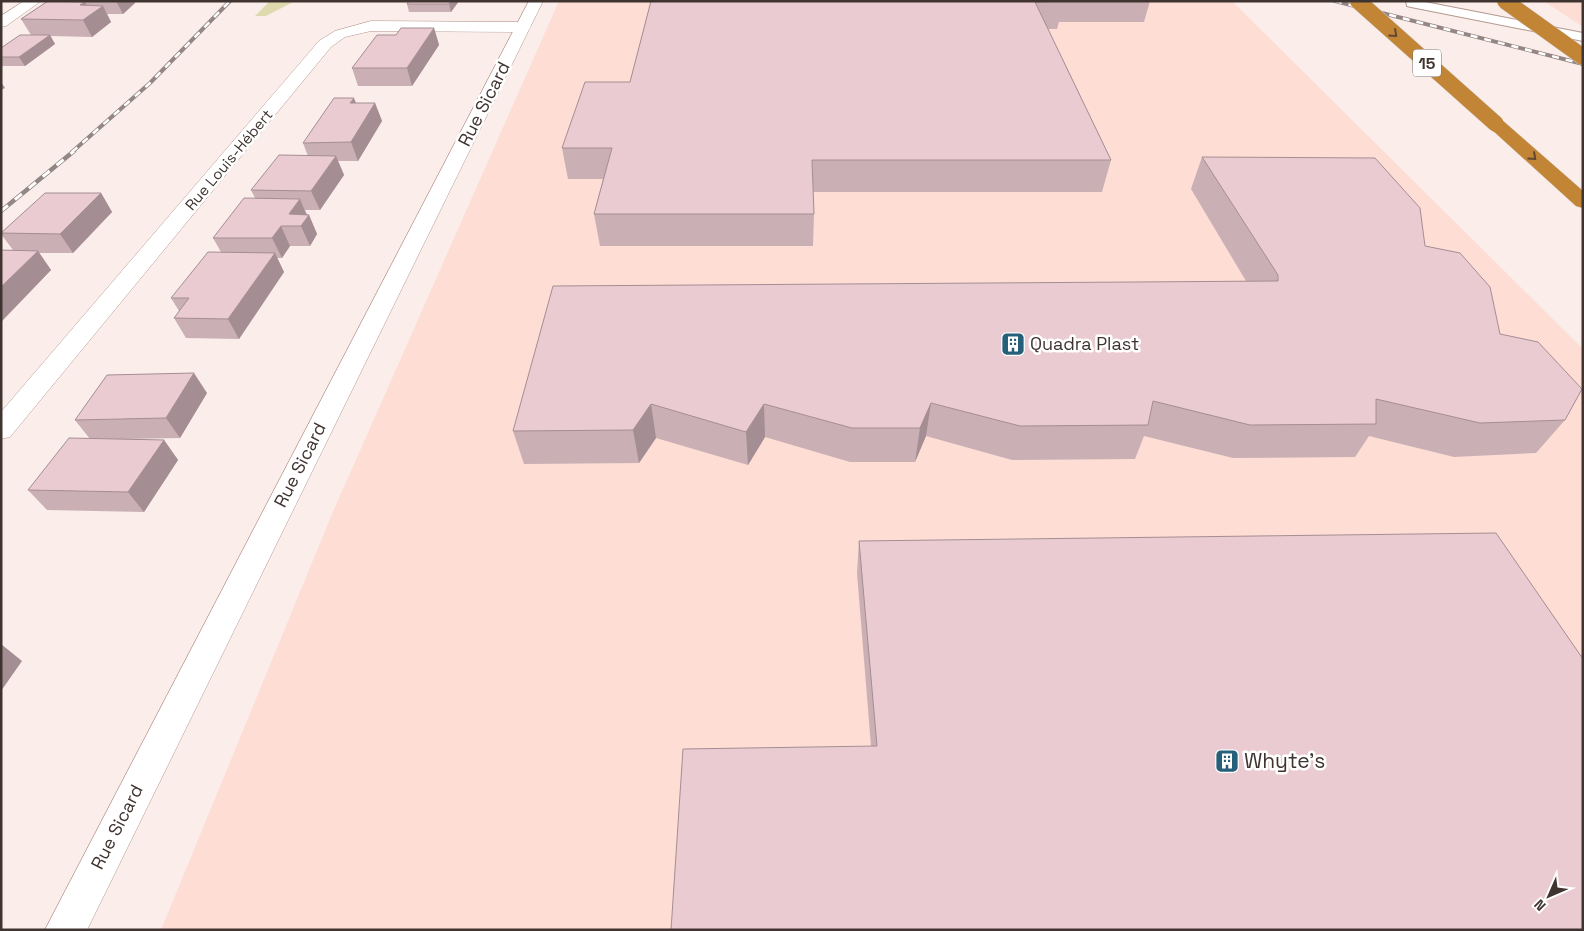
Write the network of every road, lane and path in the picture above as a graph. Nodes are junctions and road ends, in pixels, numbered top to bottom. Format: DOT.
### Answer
graph roads {
  1 [pos="34,1"];
  2 [pos="536,1"];
  3 [pos="1358,1"];
  4 [pos="1505,1"];
  5 [pos="1411,2"];
  6 [pos="1,23"];
  7 [pos="523,27"];
  8 [pos="1583,37"];
  9 [pos="1583,57"];
  10 [pos="1583,202"];
  11 [pos="1,430"];
  12 [pos="66,930"];
  1 -- 6 [label="street"];
  2 -- 7 [label="street, Rue Sicard"];
  3 -- 10 [label="highway, 15, one-way, bridge"];
  4 -- 9 [label="highway, bridge"];
  5 -- 8 [label="lane"];
  7 -- 11 [label="street, Rue Louis-Hébert"];
  7 -- 12 [label="street, Rue Sicard"];
}
